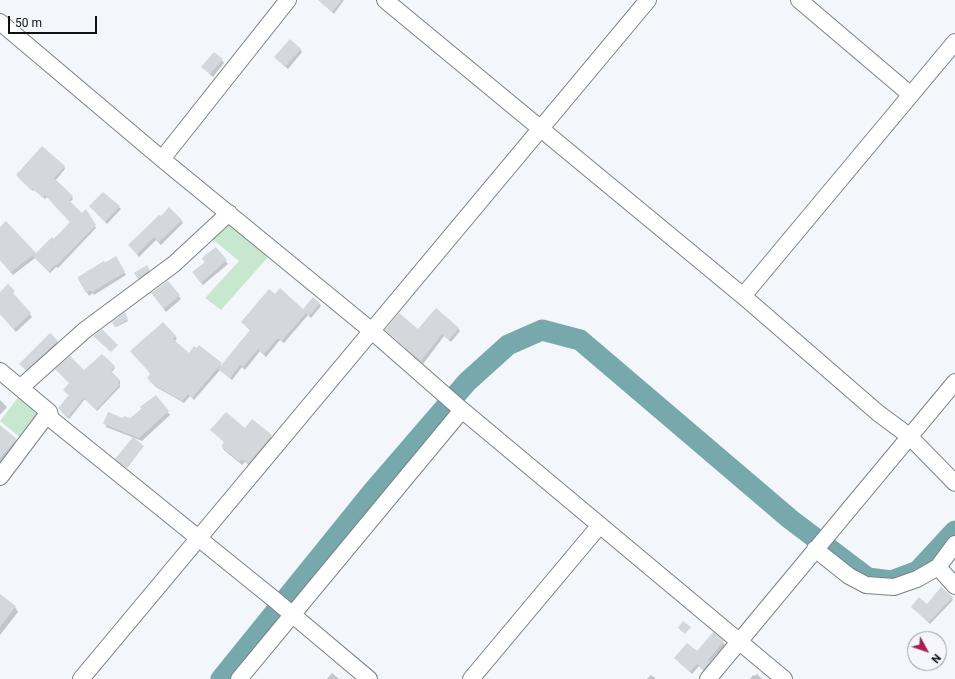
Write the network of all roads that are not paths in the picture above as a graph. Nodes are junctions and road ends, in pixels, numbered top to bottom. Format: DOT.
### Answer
graph roads {
  1 [pos="288,0"];
  2 [pos="385,0"];
  3 [pos="648,0"];
  4 [pos="799,0"];
  5 [pos="0,22"];
  6 [pos="955,42"];
  7 [pos="911,95"];
  8 [pos="541,128"];
  9 [pos="162,159"];
  10 [pos="229,213"];
  11 [pos="743,296"];
  12 [pos="373,332"];
  13 [pos="0,371"];
  14 [pos="955,382"];
  15 [pos="20,388"];
  16 [pos="460,408"];
  17 [pos="49,412"];
  18 [pos="909,436"];
  19 [pos="0,477"];
  20 [pos="955,483"];
  21 [pos="600,525"];
  22 [pos="199,539"];
  23 [pos="955,544"];
  24 [pos="815,549"];
  25 [pos="938,567"];
  26 [pos="955,586"];
  27 [pos="290,613"];
  28 [pos="739,642"];
  29 [pos="81,679"];
  30 [pos="239,679"];
  31 [pos="368,679"];
  32 [pos="471,679"];
  33 [pos="708,679"];
  34 [pos="784,679"];
  1 -- 9 [label="street"];
  2 -- 8 [label="street"];
  3 -- 8 [label="street"];
  4 -- 7 [label="street"];
  5 -- 9 [label="street"];
  6 -- 7 [label="street"];
  7 -- 11 [label="street"];
  8 -- 11 [label="street"];
  8 -- 12 [label="street"];
  9 -- 10 [label="street"];
  10 -- 12 [label="street"];
  10 -- 15 [label="street"];
  11 -- 18 [label="street"];
  12 -- 16 [label="street"];
  12 -- 22 [label="street"];
  13 -- 15 [label="street"];
  14 -- 18 [label="street"];
  15 -- 17 [label="street"];
  16 -- 21 [label="street"];
  16 -- 27 [label="street"];
  17 -- 19 [label="street"];
  17 -- 22 [label="street"];
  18 -- 20 [label="street"];
  18 -- 24 [label="street"];
  21 -- 28 [label="street"];
  21 -- 32 [label="street"];
  22 -- 27 [label="street"];
  22 -- 29 [label="street"];
  23 -- 25 [label="street"];
  24 -- 25 [label="street"];
  24 -- 28 [label="street"];
  25 -- 26 [label="street"];
  27 -- 30 [label="street"];
  27 -- 31 [label="street"];
  28 -- 33 [label="street"];
  28 -- 34 [label="street"];
}
